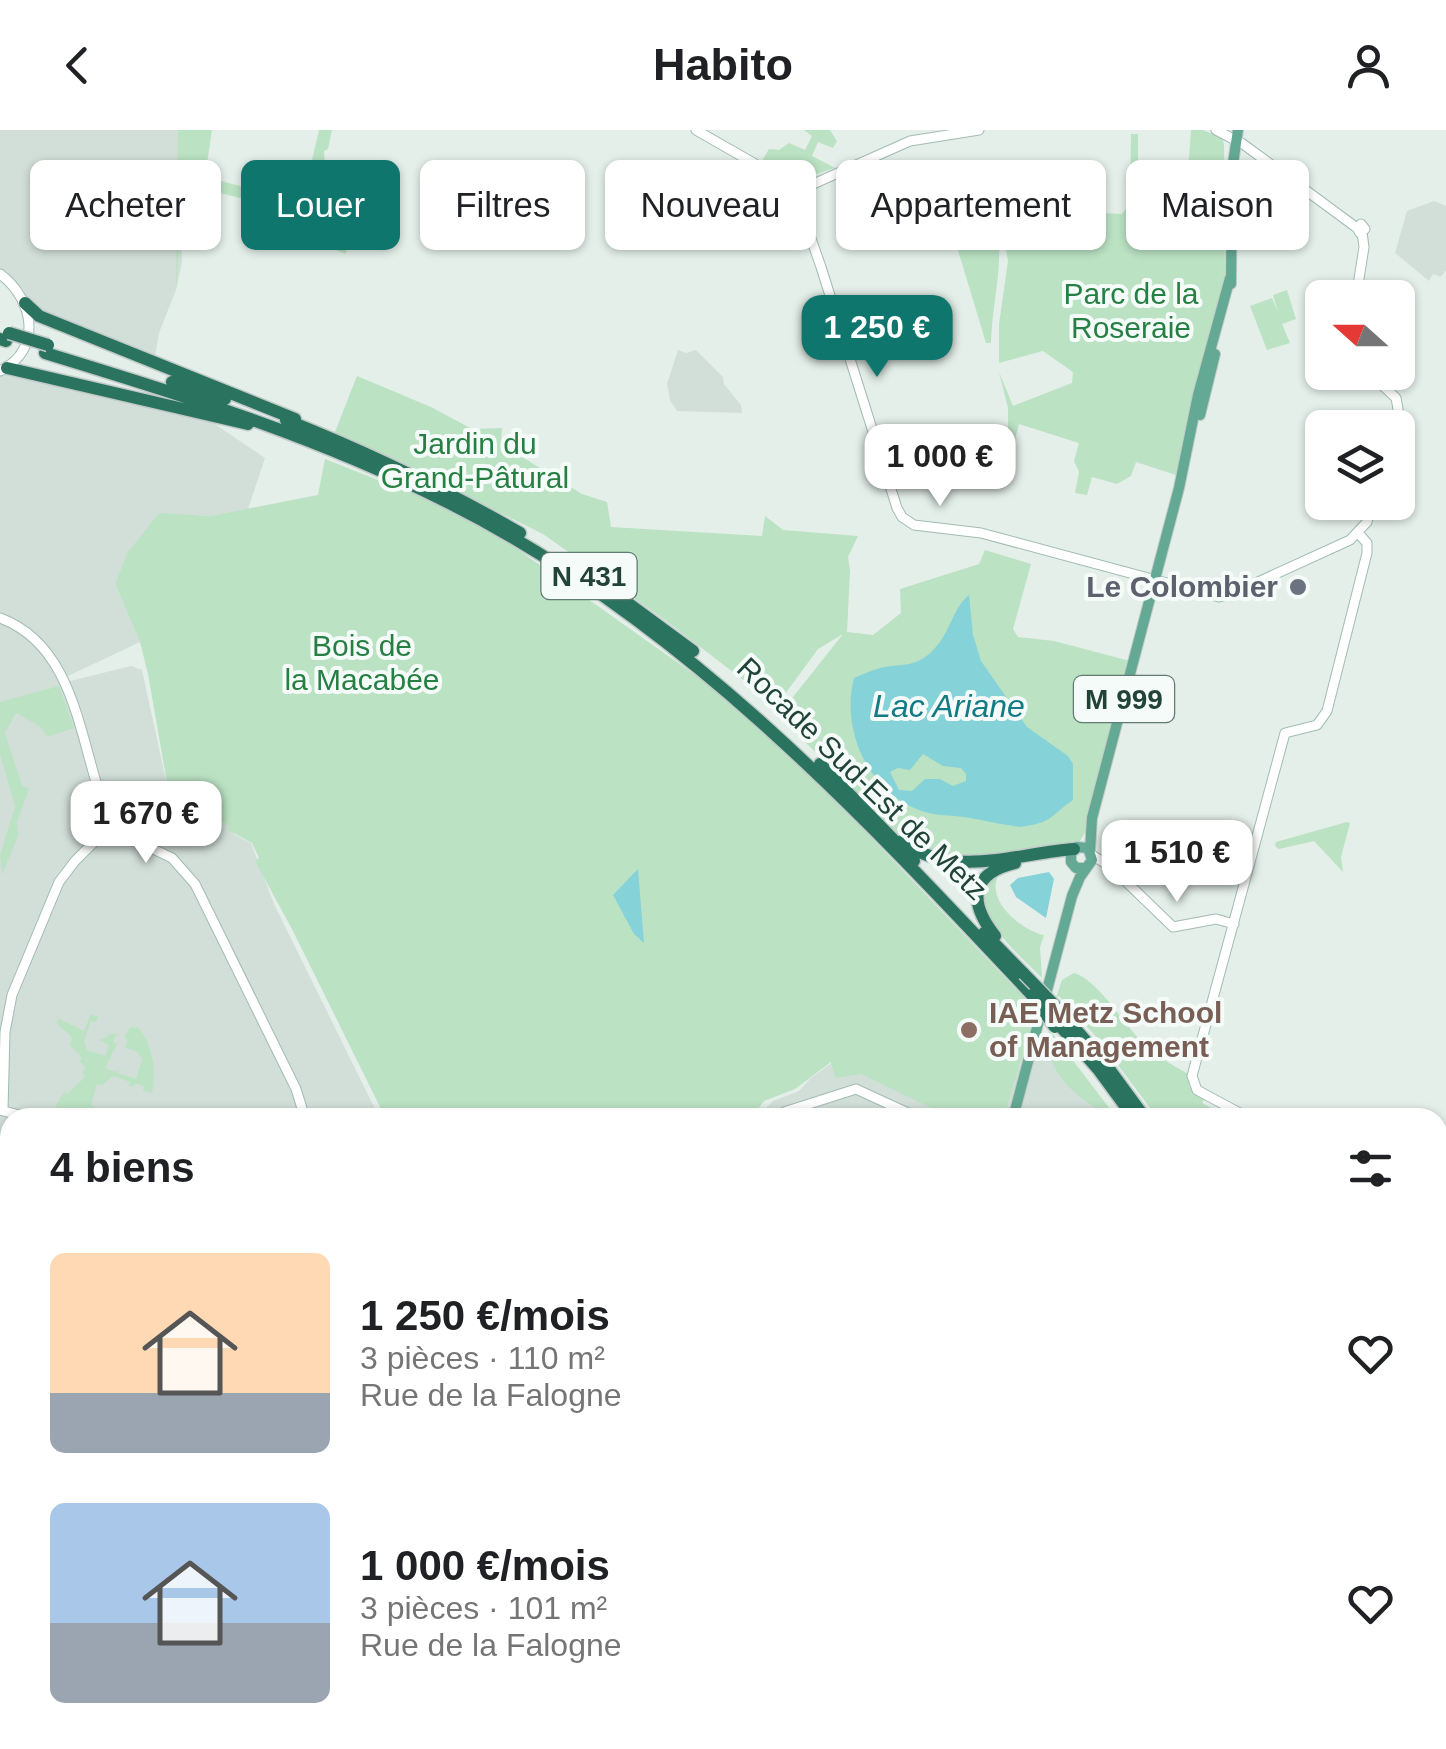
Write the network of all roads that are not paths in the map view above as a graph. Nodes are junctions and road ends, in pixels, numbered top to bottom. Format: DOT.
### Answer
graph roads {
  1 [pos="696,130"];
  2 [pos="979,130"];
  3 [pos="1216,130"];
  4 [pos="1236,134"];
  5 [pos="748,160"];
  6 [pos="816,183"];
  7 [pos="815,250"];
  8 [pos="0,274"];
  9 [pos="1359,280"];
  10 [pos="25,302"];
  11 [pos="4,336"];
  12 [pos="46,349"];
  13 [pos="3,370"];
  14 [pos="356,448"];
  15 [pos="340,452"];
  16 [pos="1368,520"];
  17 [pos="1359,534"];
  18 [pos="1155,580"];
  19 [pos="0,618"];
  20 [pos="854,798"];
  21 [pos="1092,818"];
  22 [pos="115,830"];
  23 [pos="1073,856"];
  24 [pos="1089,860"];
  25 [pos="1072,896"];
  26 [pos="1234,924"];
  27 [pos="1020,976"];
  28 [pos="1056,1019"];
  29 [pos="1,1108"];
  30 [pos="302,1108"];
  31 [pos="798,1108"];
  32 [pos="897,1108"];
  33 [pos="1017,1108"];
  34 [pos="1117,1108"];
  35 [pos="1136,1108"];
  36 [pos="1231,1108"];
  1 -- 5 [label="street"];
  2 -- 6 [label="street"];
  3 -- 4 [label="street"];
  4 -- 9 [label="street"];
  4 -- 18 [label="main road, M 999"];
  7 -- 18 [label="street"];
  8 -- 10 [label="street"];
  10 -- 13 [label="street"];
  10 -- 14 [label="highway"];
  11 -- 12 [label="highway, Rocade Sud-Est de Metz / N 431, bridge"];
  12 -- 14 [label="highway, Rocade Sud-Est de Metz / N 431"];
  12 -- 15 [label="highway, Rocade Sud-Est de Metz / N 431"];
  13 -- 15 [label="highway"];
  14 -- 20 [label="highway, Rocade Sud-Est de Metz / N 431"];
  15 -- 27 [label="highway, Rocade Sud-Est de Metz / N 431"];
  16 -- 17 [label="street"];
  17 -- 18 [label="street"];
  17 -- 26 [label="street"];
  18 -- 21 [label="main road, M 999"];
  19 -- 22 [label="street"];
  20 -- 23 [label="highway"];
  20 -- 27 [label="highway, Rocade Sud-Est de Metz / N 431"];
  21 -- 23 [label="main road, M 999"];
  21 -- 24 [label="main road, M 999"];
  22 -- 29 [label="street"];
  22 -- 30 [label="street"];
  23 -- 24 [label="main road"];
  23 -- 24 [label="main road"];
  23 -- 25 [label="main road, M 999"];
  23 -- 27 [label="highway"];
  24 -- 25 [label="main road, M 999"];
  24 -- 26 [label="street"];
  25 -- 33 [label="main road, M 999"];
  26 -- 36 [label="street"];
  27 -- 28 [label="highway, Rocade Sud-Est de Metz / N 431, bridge"];
  27 -- 28 [label="highway, Rocade Sud-Est de Metz / N 431, bridge"];
  28 -- 34 [label="highway"];
  28 -- 35 [label="highway, Rocade Sud-Est de Metz / N 431"];
  31 -- 32 [label="street"];
}
